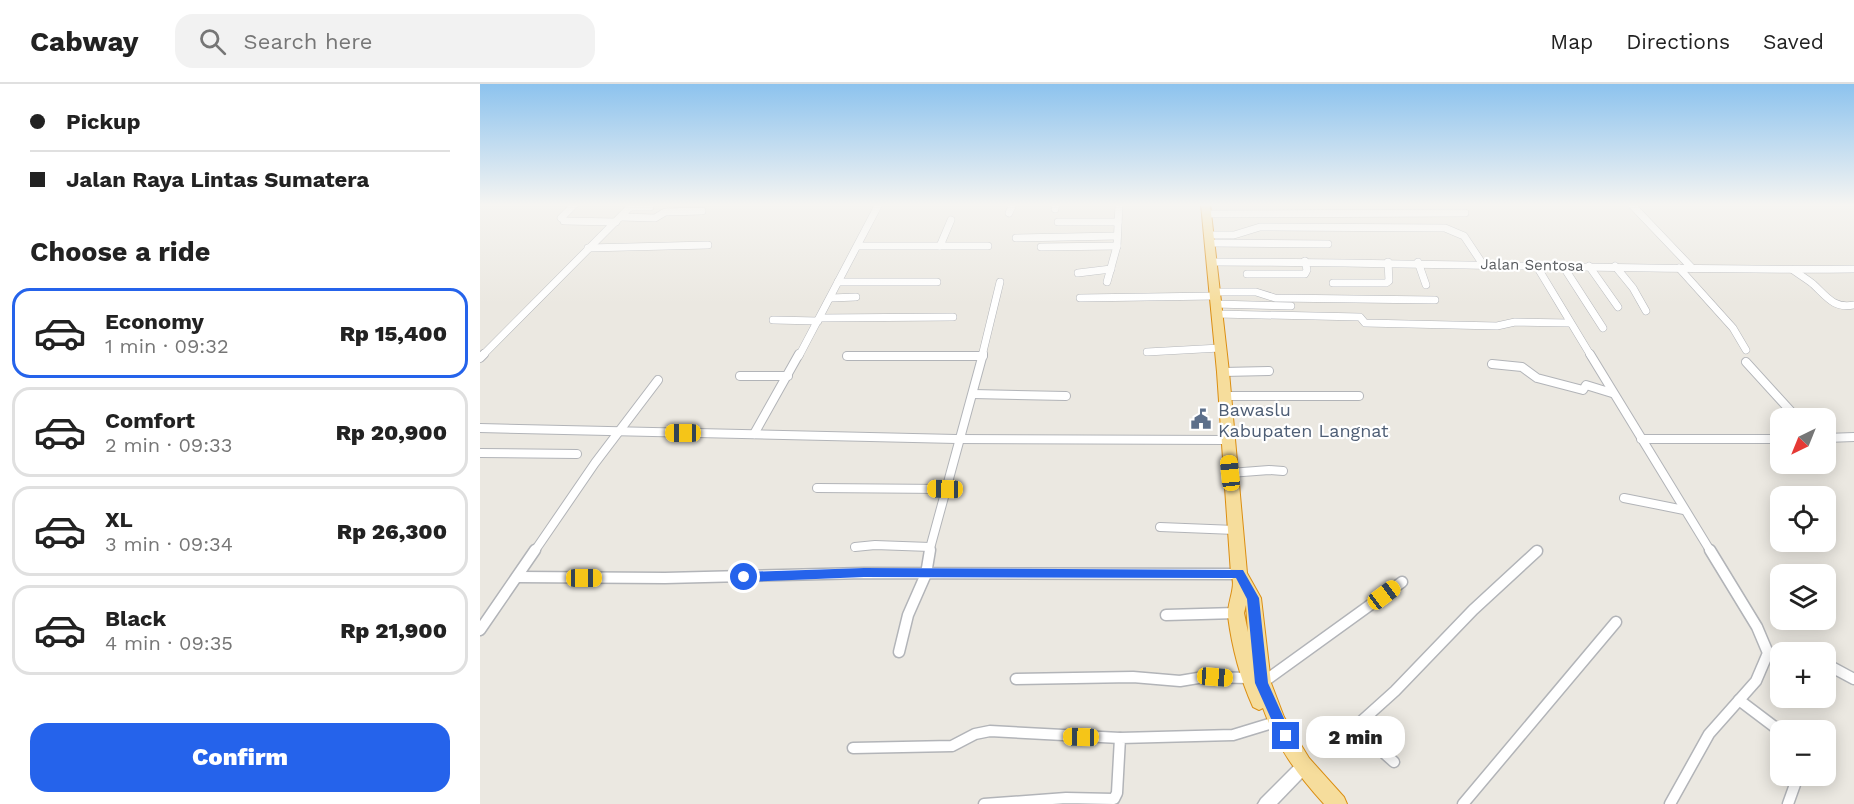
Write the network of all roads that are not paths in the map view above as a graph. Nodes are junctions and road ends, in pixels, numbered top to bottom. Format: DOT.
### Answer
graph roads {
  1 [pos="599,238"];
  2 [pos="862,238"];
  3 [pos="944,238"];
  4 [pos="1016,238"];
  5 [pos="1036,238"];
  6 [pos="1117,238"];
  7 [pos="1218,238"];
  8 [pos="1468,238"];
  9 [pos="1663,238"];
  10 [pos="1209,239"];
  11 [pos="1329,244"];
  12 [pos="708,245"];
  13 [pos="858,246"];
  14 [pos="940,246"];
  15 [pos="988,246"];
  16 [pos="1117,246"];
  17 [pos="1041,247"];
  18 [pos="588,248"];
  19 [pos="1305,261"];
  20 [pos="1211,262"];
  21 [pos="1388,262"];
  22 [pos="1418,262"];
  23 [pos="1482,263"];
  24 [pos="1538,264"];
  25 [pos="1563,266"];
  26 [pos="1589,266"];
  27 [pos="1615,266"];
  28 [pos="1679,268"];
  29 [pos="1692,268"];
  30 [pos="1111,269"];
  31 [pos="1854,269"];
  32 [pos="1793,270"];
  33 [pos="1078,273"];
  34 [pos="1247,274"];
  35 [pos="838,282"];
  36 [pos="938,282"];
  37 [pos="1000,282"];
  38 [pos="1107,282"];
  39 [pos="1333,284"];
  40 [pos="1426,285"];
  41 [pos="856,297"];
  42 [pos="831,298"];
  43 [pos="1080,298"];
  44 [pos="1435,300"];
  45 [pos="1215,301"];
  46 [pos="1854,305"];
  47 [pos="1291,306"];
  48 [pos="1618,307"];
  49 [pos="1646,311"];
  50 [pos="953,317"];
  51 [pos="773,320"];
  52 [pos="819,320"];
  53 [pos="1569,323"];
  54 [pos="1603,328"];
  55 [pos="1220,348"];
  56 [pos="1746,350"];
  57 [pos="1147,352"];
  58 [pos="847,356"];
  59 [pos="983,356"];
  60 [pos="480,358"];
  61 [pos="1746,362"];
  62 [pos="1492,364"];
  63 [pos="1269,371"];
  64 [pos="1223,372"];
  65 [pos="740,376"];
  66 [pos="788,376"];
  67 [pos="658,380"];
  68 [pos="1612,393"];
  69 [pos="973,394"];
  70 [pos="1066,396"];
  71 [pos="1225,396"];
  72 [pos="1359,396"];
  73 [pos="1788,408"];
  74 [pos="480,428"];
  75 [pos="619,433"];
  76 [pos="754,434"];
  77 [pos="1854,437"];
  78 [pos="959,438"];
  79 [pos="1836,438"];
  80 [pos="1641,439"];
  81 [pos="1770,439"];
  82 [pos="1227,440"];
  83 [pos="480,453"];
  84 [pos="577,454"];
  85 [pos="1283,471"];
  86 [pos="1230,473"];
  87 [pos="817,488"];
  88 [pos="945,489"];
  89 [pos="1624,498"];
  90 [pos="1684,510"];
  91 [pos="1160,527"];
  92 [pos="1235,530"];
  93 [pos="855,547"];
  94 [pos="930,547"];
  95 [pos="1537,551"];
  96 [pos="926,574"];
  97 [pos="517,577"];
  98 [pos="1240,577"];
  99 [pos="1402,582"];
  100 [pos="1236,613"];
  101 [pos="1166,615"];
  102 [pos="1616,622"];
  103 [pos="480,630"];
  104 [pos="899,652"];
  105 [pos="1768,653"];
  106 [pos="1836,668"];
  107 [pos="1016,679"];
  108 [pos="1854,679"];
  109 [pos="1256,680"];
  110 [pos="1739,700"];
  111 [pos="1770,723"];
  112 [pos="1269,724"];
  113 [pos="1120,738"];
  114 [pos="853,748"];
  115 [pos="1394,762"];
  116 [pos="1298,772"];
  117 [pos="1794,786"];
  118 [pos="984,804"];
  119 [pos="1266,804"];
  120 [pos="1324,804"];
  121 [pos="1337,804"];
  122 [pos="1463,804"];
  123 [pos="1670,804"];
  124 [pos="1788,804"];
  1 -- 18 [label="street"];
  2 -- 13 [label="street"];
  3 -- 14 [label="street"];
  4 -- 5 [label="street"];
  6 -- 16 [label="street"];
  7 -- 10 [label="street"];
  8 -- 23 [label="street"];
  9 -- 29 [label="street"];
  10 -- 11 [label="street"];
  10 -- 20 [label="highway"];
  12 -- 18 [label="street"];
  13 -- 14 [label="street"];
  13 -- 35 [label="street"];
  14 -- 15 [label="street"];
  16 -- 17 [label="street"];
  16 -- 30 [label="street"];
  18 -- 60 [label="street"];
  19 -- 20 [label="street, Jalan Sentosa"];
  19 -- 21 [label="street, Jalan Sentosa"];
  19 -- 34 [label="street"];
  20 -- 45 [label="highway"];
  21 -- 22 [label="street, Jalan Sentosa"];
  21 -- 39 [label="street"];
  22 -- 23 [label="street, Jalan Sentosa"];
  22 -- 40 [label="street"];
  23 -- 24 [label="street, Jalan Sentosa"];
  24 -- 25 [label="street, Jalan Sentosa"];
  24 -- 53 [label="street"];
  25 -- 26 [label="street, Jalan Sentosa"];
  25 -- 54 [label="street"];
  26 -- 27 [label="street, Jalan Sentosa"];
  26 -- 48 [label="street"];
  27 -- 28 [label="street, Jalan Sentosa"];
  27 -- 49 [label="street"];
  28 -- 29 [label="street, Jalan Sentosa"];
  28 -- 56 [label="street"];
  29 -- 32 [label="street, Jalan Sentosa"];
  30 -- 33 [label="street"];
  30 -- 38 [label="street"];
  31 -- 32 [label="street, Jalan Sentosa"];
  32 -- 46 [label="street"];
  35 -- 36 [label="street"];
  35 -- 42 [label="street"];
  37 -- 59 [label="street"];
  41 -- 42 [label="street"];
  42 -- 52 [label="street"];
  43 -- 45 [label="street"];
  44 -- 45 [label="street"];
  45 -- 47 [label="street"];
  45 -- 53 [label="street"];
  45 -- 55 [label="highway"];
  50 -- 52 [label="street"];
  51 -- 52 [label="street"];
  52 -- 66 [label="street"];
  53 -- 68 [label="street"];
  55 -- 57 [label="street"];
  55 -- 64 [label="highway"];
  58 -- 59 [label="street"];
  59 -- 69 [label="street"];
  61 -- 73 [label="street"];
  62 -- 68 [label="street"];
  63 -- 64 [label="street"];
  64 -- 71 [label="highway"];
  65 -- 66 [label="street"];
  66 -- 76 [label="street"];
  67 -- 75 [label="street"];
  68 -- 80 [label="street"];
  69 -- 70 [label="street"];
  69 -- 78 [label="street"];
  71 -- 72 [label="street"];
  71 -- 82 [label="highway"];
  74 -- 75 [label="street"];
  75 -- 76 [label="street"];
  75 -- 97 [label="street"];
  76 -- 78 [label="street"];
  77 -- 79 [label="street"];
  78 -- 82 [label="street"];
  78 -- 88 [label="street"];
  80 -- 81 [label="street"];
  80 -- 90 [label="street"];
  82 -- 86 [label="highway"];
  83 -- 84 [label="street"];
  85 -- 86 [label="street"];
  86 -- 92 [label="highway"];
  87 -- 88 [label="street"];
  88 -- 94 [label="street"];
  89 -- 90 [label="street"];
  90 -- 105 [label="street"];
  91 -- 92 [label="street"];
  92 -- 98 [label="highway"];
  93 -- 94 [label="street"];
  94 -- 96 [label="street"];
  95 -- 115 [label="street"];
  96 -- 97 [label="street"];
  96 -- 98 [label="street"];
  96 -- 104 [label="street"];
  97 -- 103 [label="street"];
  98 -- 100 [label="highway"];
  98 -- 109 [label="highway"];
  99 -- 109 [label="street"];
  100 -- 101 [label="street"];
  100 -- 109 [label="highway"];
  102 -- 122 [label="street"];
  105 -- 110 [label="street"];
  106 -- 108 [label="street"];
  107 -- 109 [label="street"];
  109 -- 112 [label="highway"];
  109 -- 121 [label="highway"];
  110 -- 111 [label="street"];
  110 -- 123 [label="street"];
  112 -- 113 [label="street"];
  112 -- 116 [label="highway"];
  113 -- 114 [label="street"];
  113 -- 118 [label="street"];
  116 -- 119 [label="street"];
  116 -- 120 [label="highway"];
  117 -- 124 [label="street"];
}
